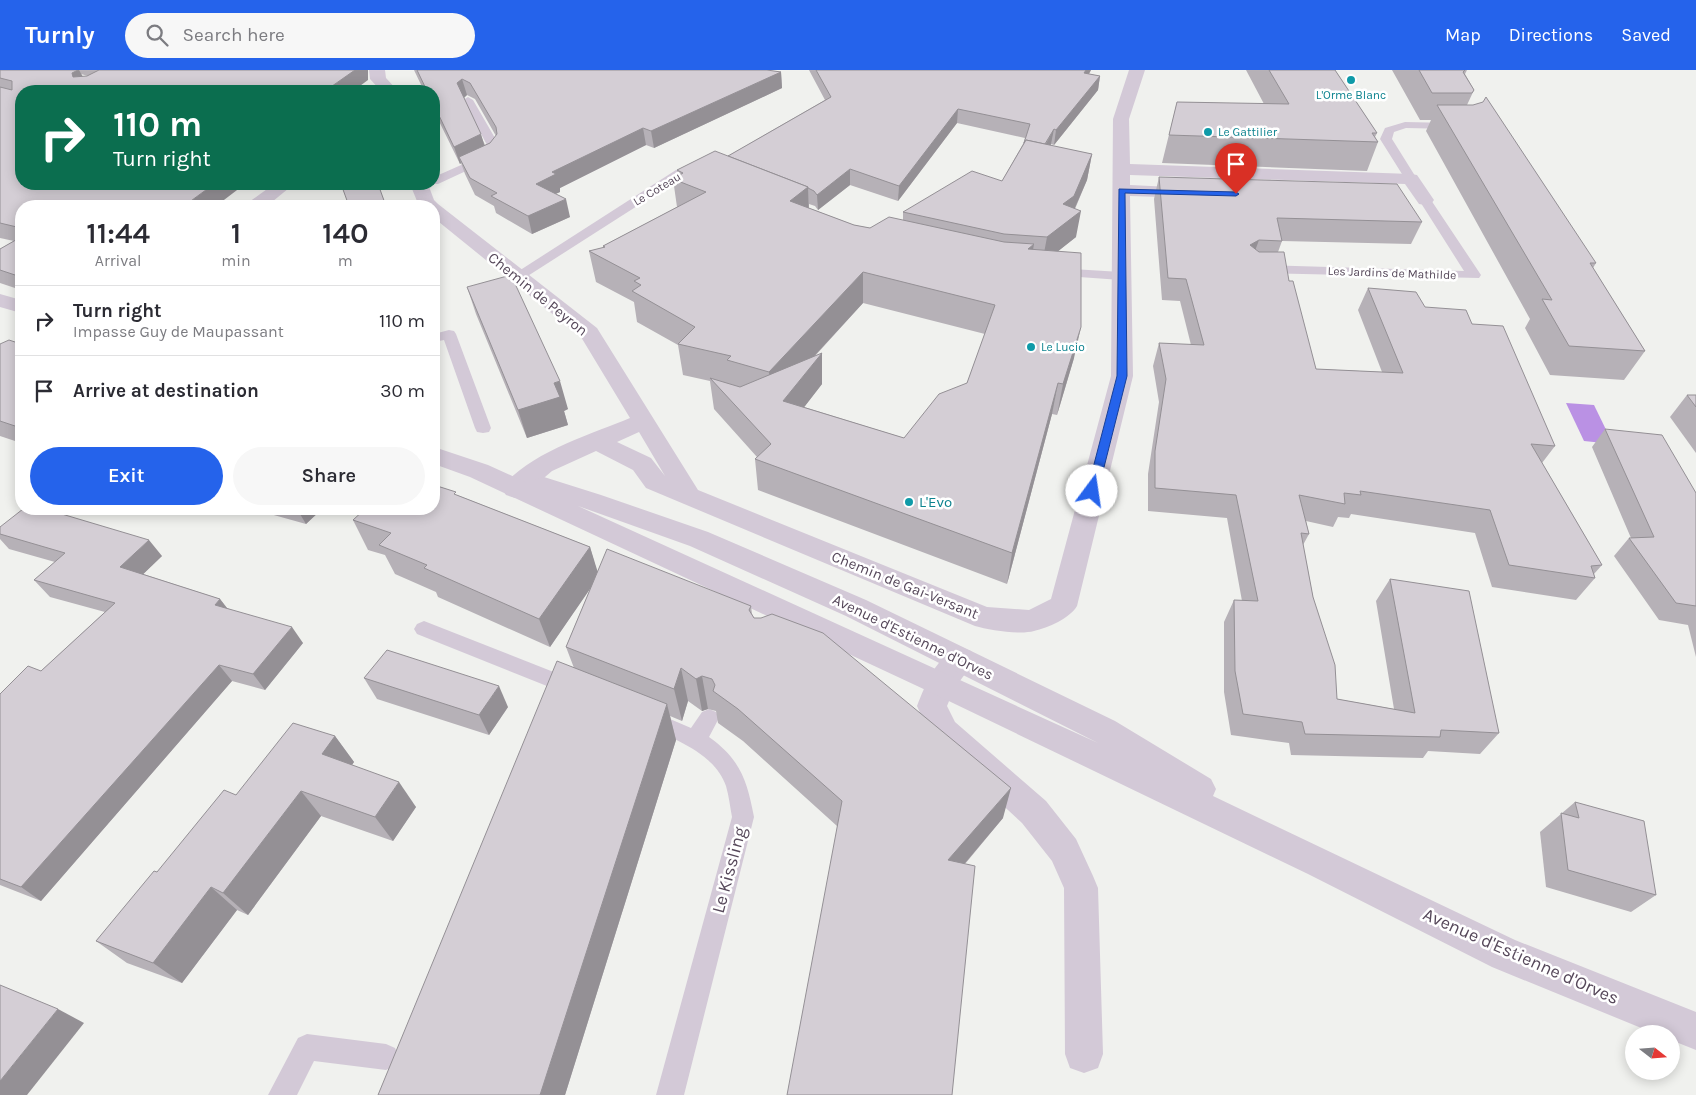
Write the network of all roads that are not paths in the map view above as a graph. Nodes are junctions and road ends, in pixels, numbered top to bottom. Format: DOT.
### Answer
graph roads {
  1 [pos="377,70"];
  2 [pos="1137,70"];
  3 [pos="384,85"];
  4 [pos="468,100"];
  5 [pos="1466,124"];
  6 [pos="717,174"];
  7 [pos="440,178"];
  8 [pos="1411,179"];
  9 [pos="1121,180"];
  10 [pos="279,190"];
  11 [pos="1210,193"];
  12 [pos="1406,199"];
  13 [pos="268,200"];
  14 [pos="1425,200"];
  15 [pos="440,214"];
  16 [pos="1251,268"];
  17 [pos="1046,271"];
  18 [pos="518,276"];
  19 [pos="1121,276"];
  20 [pos="0,300"];
  21 [pos="15,305"];
  22 [pos="440,336"];
  23 [pos="644,421"];
  24 [pos="483,428"];
  25 [pos="597,442"];
  26 [pos="440,457"];
  27 [pos="520,484"];
  28 [pos="689,496"];
  29 [pos="424,629"];
  30 [pos="951,671"];
  31 [pos="590,696"];
  32 [pos="627,710"];
  33 [pos="709,718"];
  34 [pos="695,740"];
  35 [pos="1696,1031"];
  36 [pos="1084,1054"];
  37 [pos="386,1057"];
  38 [pos="282,1095"];
  39 [pos="670,1095"];
  1 -- 3 [label="street"];
  2 -- 9 [label="street, Chemin de Gai-Versant"];
  4 -- 7 [label="lane"];
  5 -- 8 [label="lane"];
  6 -- 18 [label="lane, Le Coteau"];
  8 -- 9 [label="street"];
  8 -- 14 [label="street"];
  9 -- 11 [label="street"];
  9 -- 19 [label="street, Chemin de Gai-Versant"];
  10 -- 13 [label="street"];
  12 -- 14 [label="street"];
  14 -- 16 [label="lane, Les Jardins de Mathilde"];
  15 -- 18 [label="street, Chemin de Peyron"];
  17 -- 19 [label="lane"];
  18 -- 23 [label="street, Chemin de Peyron"];
  19 -- 28 [label="street, Chemin de Gai-Versant"];
  20 -- 21 [label="street"];
  22 -- 24 [label="lane"];
  23 -- 25 [label="street"];
  23 -- 28 [label="street"];
  25 -- 27 [label="street"];
  25 -- 28 [label="street, Chemin de Gai-Versant"];
  26 -- 27 [label="street, Avenue d'Estienne d'Orves"];
  27 -- 30 [label="street, Avenue d'Estienne d'Orves"];
  27 -- 30 [label="street, Avenue d'Estienne d'Orves"];
  29 -- 31 [label="lane"];
  30 -- 35 [label="street, Avenue d'Estienne d'Orves"];
  30 -- 36 [label="street"];
  32 -- 34 [label="lane, Le Kissling"];
  33 -- 34 [label="lane"];
  34 -- 39 [label="lane, Le Kissling"];
  37 -- 38 [label="lane"];
}
